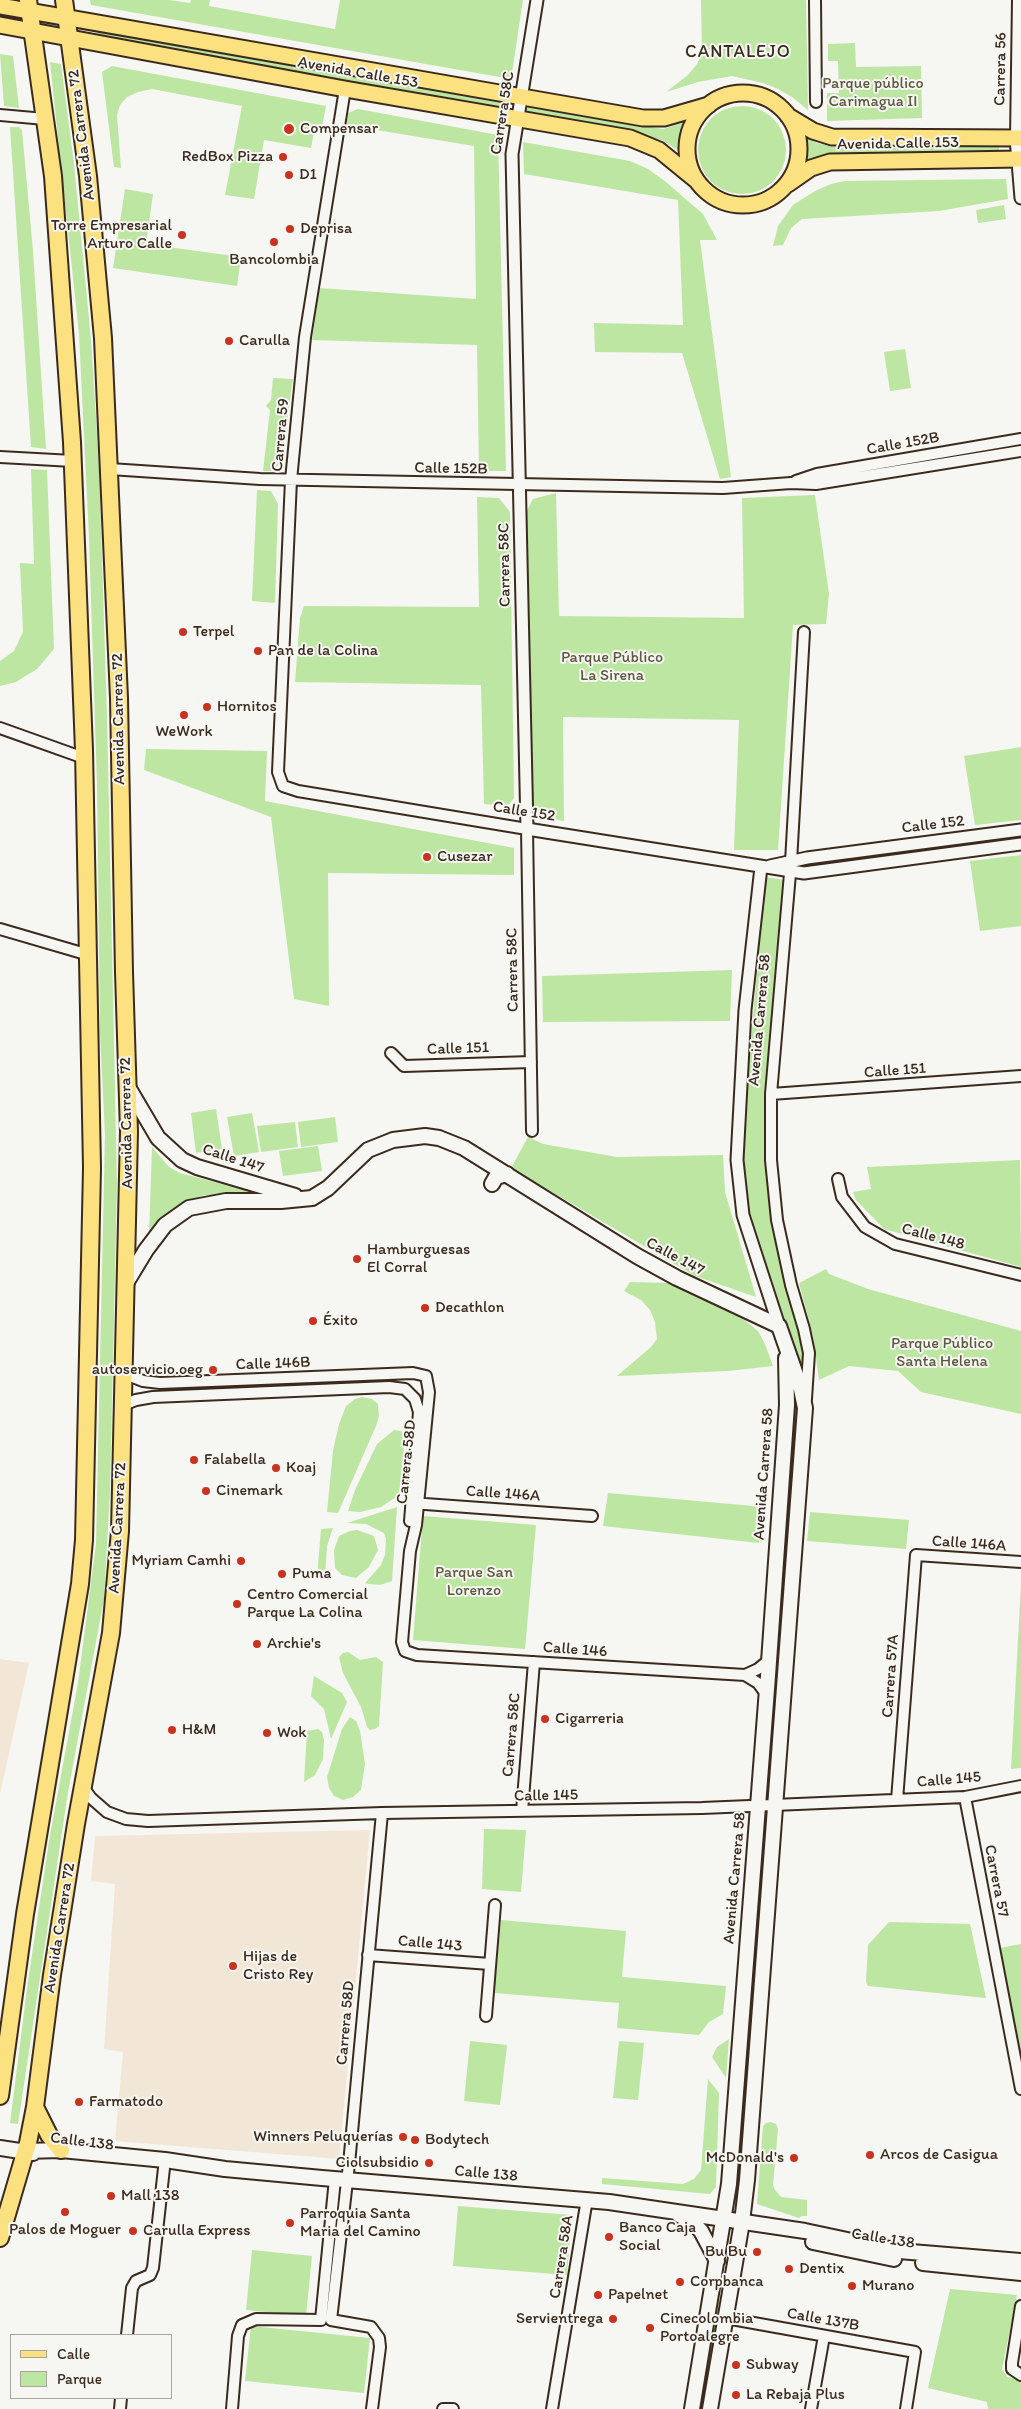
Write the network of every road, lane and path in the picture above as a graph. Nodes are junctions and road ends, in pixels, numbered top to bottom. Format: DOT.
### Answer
graph roads {
  1 [pos="64,0"];
  2 [pos="537,0"];
  3 [pos="815,0"];
  4 [pos="1018,0"];
  5 [pos="0,6"];
  6 [pos="29,6"];
  7 [pos="67,18"];
  8 [pos="0,25"];
  9 [pos="33,30"];
  10 [pos="70,37"];
  11 [pos="344,89"];
  12 [pos="522,97"];
  13 [pos="816,102"];
  14 [pos="709,104"];
  15 [pos="0,115"];
  16 [pos="788,116"];
  17 [pos="45,119"];
  18 [pos="518,119"];
  19 [pos="1018,138"];
  20 [pos="1020,157"];
  21 [pos="697,181"];
  22 [pos="783,188"];
  23 [pos="1021,198"];
  24 [pos="1021,439"];
  25 [pos="1021,451"];
  26 [pos="0,457"];
  27 [pos="73,461"];
  28 [pos="110,469"];
  29 [pos="292,480"];
  30 [pos="791,483"];
  31 [pos="519,486"];
  32 [pos="804,632"];
  33 [pos="0,728"];
  34 [pos="84,758"];
  35 [pos="283,786"];
  36 [pos="527,829"];
  37 [pos="1021,830"];
  38 [pos="1021,844"];
  39 [pos="790,866"];
  40 [pos="761,868"];
  41 [pos="0,929"];
  42 [pos="89,955"];
  43 [pos="392,1053"];
  44 [pos="531,1062"];
  45 [pos="1021,1076"];
  46 [pos="128,1087"];
  47 [pos="771,1094"];
  48 [pos="532,1131"];
  49 [pos="838,1179"];
  50 [pos="306,1199"];
  51 [pos="1021,1275"];
  52 [pos="126,1283"];
  53 [pos="779,1326"];
  54 [pos="786,1347"];
  55 [pos="123,1372"];
  56 [pos="426,1376"];
  57 [pos="185,1383"];
  58 [pos="411,1393"];
  59 [pos="186,1396"];
  60 [pos="123,1405"];
  61 [pos="805,1408"];
  62 [pos="415,1503"];
  63 [pos="592,1516"];
  64 [pos="916,1556"];
  65 [pos="1021,1562"];
  66 [pos="405,1651"];
  67 [pos="769,1660"];
  68 [pos="534,1662"];
  69 [pos="745,1675"];
  70 [pos="767,1695"];
  71 [pos="1021,1786"];
  72 [pos="83,1787"];
  73 [pos="965,1797"];
  74 [pos="897,1800"];
  75 [pos="776,1804"];
  76 [pos="759,1805"];
  77 [pos="522,1811"];
  78 [pos="382,1812"];
  79 [pos="495,1905"];
  80 [pos="368,1955"];
  81 [pos="490,1964"];
  82 [pos="486,2016"];
  83 [pos="1021,2089"];
  84 [pos="0,2096"];
  85 [pos="35,2107"];
  86 [pos="0,2148"];
  87 [pos="61,2150"];
  88 [pos="25,2151"];
  89 [pos="164,2168"];
  90 [pos="226,2169"];
  91 [pos="341,2180"];
  92 [pos="587,2199"];
  93 [pos="667,2209"];
  94 [pos="724,2219"];
  95 [pos="742,2222"];
  96 [pos="329,2236"];
  97 [pos="340,2237"];
  98 [pos="0,2238"];
  99 [pos="717,2260"];
  100 [pos="1021,2261"];
  101 [pos="1021,2272"];
  102 [pos="1021,2306"];
  103 [pos="726,2318"];
  104 [pos="326,2320"];
  105 [pos="127,2334"];
  106 [pos="824,2336"];
  107 [pos="1021,2375"];
  108 [pos="232,2409"];
  109 [pos="372,2409"];
  110 [pos="443,2409"];
  111 [pos="453,2409"];
  112 [pos="552,2409"];
  113 [pos="692,2409"];
  114 [pos="710,2409"];
  115 [pos="810,2409"];
  116 [pos="906,2409"];
  1 -- 7 [label="highway, Avenida Carrera 72"];
  2 -- 12 [label="street, Carrera 58C"];
  3 -- 13 [label="street"];
  4 -- 19 [label="street, Carrera 56"];
  5 -- 6 [label="main road, Avenida Calle 153"];
  6 -- 7 [label="main road, Avenida Calle 153"];
  6 -- 9 [label="highway, Avenida Carrera 72"];
  7 -- 10 [label="highway, Avenida Carrera 72"];
  7 -- 12 [label="main road, Avenida Calle 153"];
  8 -- 9 [label="main road, Avenida Calle 153"];
  9 -- 10 [label="main road, Avenida Calle 153"];
  9 -- 17 [label="highway, Avenida Carrera 72"];
  10 -- 11 [label="main road, Avenida Calle 153"];
  10 -- 28 [label="highway, Avenida Carrera 72"];
  11 -- 18 [label="main road, Avenida Calle 153"];
  11 -- 29 [label="street, Carrera 59"];
  12 -- 14 [label="main road, Avenida Calle 153"];
  12 -- 18 [label="street, Carrera 58C"];
  14 -- 16 [label="main road"];
  14 -- 21 [label="main road"];
  15 -- 17 [label="street"];
  16 -- 19 [label="main road, Avenida Calle 153"];
  16 -- 22 [label="main road"];
  17 -- 27 [label="highway, Avenida Carrera 72"];
  18 -- 21 [label="main road, Avenida Calle 153"];
  18 -- 31 [label="street, Carrera 58C"];
  19 -- 20 [label="street, Carrera 56"];
  20 -- 22 [label="main road, Avenida Calle 153"];
  20 -- 23 [label="street, Carrera 56"];
  21 -- 22 [label="main road"];
  24 -- 30 [label="street, Calle 152B"];
  25 -- 30 [label="street, Calle 152B"];
  26 -- 27 [label="street"];
  27 -- 34 [label="highway, Avenida Carrera 72"];
  28 -- 29 [label="street, Calle 152B"];
  28 -- 46 [label="highway, Avenida Carrera 72"];
  29 -- 31 [label="street, Calle 152B"];
  29 -- 35 [label="street, Carrera 59"];
  30 -- 31 [label="street, Calle 152B"];
  31 -- 36 [label="street, Carrera 58C"];
  32 -- 39 [label="street, Avenida Carrera 58"];
  33 -- 34 [label="street"];
  34 -- 42 [label="highway, Avenida Carrera 72"];
  35 -- 36 [label="street, Calle 152"];
  36 -- 40 [label="street, Calle 152"];
  36 -- 44 [label="street, Carrera 58C"];
  37 -- 39 [label="street, Calle 152"];
  38 -- 39 [label="street, Calle 152"];
  39 -- 40 [label="street, Calle 152"];
  39 -- 47 [label="street, Avenida Carrera 58"];
  40 -- 53 [label="street, Avenida Carrera 58"];
  41 -- 42 [label="street"];
  42 -- 84 [label="highway, Avenida Carrera 72"];
  43 -- 44 [label="street, Calle 151"];
  44 -- 48 [label="street, Carrera 58C"];
  45 -- 47 [label="street, Calle 151"];
  46 -- 50 [label="main road, Calle 147"];
  46 -- 52 [label="highway, Avenida Carrera 72"];
  47 -- 61 [label="street, Avenida Carrera 58"];
  49 -- 51 [label="street, Calle 148"];
  50 -- 52 [label="main road, Calle 147"];
  50 -- 53 [label="main road, Calle 147"];
  52 -- 55 [label="highway, Avenida Carrera 72"];
  53 -- 54 [label="main road, Avenida Carrera 58"];
  54 -- 61 [label="main road, Avenida Carrera 58"];
  54 -- 67 [label="main road, Avenida Carrera 58"];
  55 -- 57 [label="street, Calle 146B"];
  55 -- 60 [label="highway, Avenida Carrera 72"];
  56 -- 57 [label="street, Calle 146B"];
  56 -- 62 [label="street, Carrera 58D"];
  57 -- 59 [label="street"];
  58 -- 59 [label="street, Calle 146B"];
  58 -- 62 [label="street, Carrera 58D"];
  59 -- 60 [label="street, Calle 146B"];
  60 -- 72 [label="highway, Avenida Carrera 72"];
  61 -- 75 [label="main road, Avenida Carrera 58"];
  62 -- 63 [label="street, Calle 146A"];
  62 -- 66 [label="street, Carrera 58D"];
  64 -- 65 [label="street, Calle 146A"];
  64 -- 74 [label="street, Carrera 57A"];
  66 -- 68 [label="street, Calle 146"];
  67 -- 69 [label="street"];
  67 -- 70 [label="main road, Avenida Carrera 58"];
  68 -- 69 [label="street, Calle 146"];
  68 -- 77 [label="street, Carrera 58C"];
  69 -- 70 [label="street"];
  70 -- 76 [label="main road, Avenida Carrera 58"];
  71 -- 73 [label="street, Calle 145"];
  72 -- 78 [label="street, Calle 145"];
  72 -- 85 [label="highway, Avenida Carrera 72"];
  73 -- 74 [label="street, Calle 145"];
  73 -- 83 [label="street, Carrera 57"];
  74 -- 75 [label="street, Calle 145"];
  75 -- 76 [label="street, Calle 145"];
  75 -- 95 [label="main road, Avenida Carrera 58"];
  76 -- 77 [label="street, Calle 145"];
  76 -- 94 [label="main road, Avenida Carrera 58"];
  77 -- 78 [label="street, Calle 145"];
  78 -- 80 [label="street, Carrera 58D"];
  79 -- 81 [label="street"];
  80 -- 81 [label="street, Calle 143"];
  80 -- 91 [label="street, Carrera 58D"];
  81 -- 82 [label="street"];
  85 -- 87 [label="highway"];
  85 -- 88 [label="highway, Avenida Carrera 72"];
  86 -- 88 [label="main road, Calle 138"];
  87 -- 88 [label="main road, Calle 138"];
  87 -- 90 [label="main road, Calle 138"];
  88 -- 89 [label="main road, Calle 138"];
  88 -- 98 [label="highway, Avenida Carrera 72"];
  89 -- 90 [label="main road, Calle 138"];
  89 -- 105 [label="street"];
  90 -- 91 [label="main road, Calle 138"];
  91 -- 92 [label="main road, Calle 138"];
  91 -- 96 [label="street, Carrera 58D"];
  91 -- 97 [label="street, Carrera 58D"];
  92 -- 93 [label="main road, Calle 138"];
  92 -- 112 [label="street, Carrera 58A"];
  93 -- 94 [label="main road, Calle 138"];
  93 -- 99 [label="main road"];
  94 -- 95 [label="main road, Calle 138"];
  94 -- 99 [label="main road, Avenida Carrera 58"];
  95 -- 100 [label="main road, Calle 138"];
  95 -- 101 [label="main road, Calle 138"];
  95 -- 103 [label="main road, Avenida Carrera 58"];
  96 -- 97 [label="street"];
  96 -- 104 [label="street, Carrera 58D"];
  97 -- 104 [label="street, Carrera 58D"];
  99 -- 113 [label="main road, Avenida Carrera 58"];
  102 -- 107 [label="street"];
  103 -- 106 [label="street, Calle 137B"];
  103 -- 114 [label="main road, Avenida Carrera 58"];
  104 -- 108 [label="street"];
  104 -- 109 [label="street"];
  106 -- 115 [label="street"];
  106 -- 116 [label="street, Calle 137B"];
  110 -- 111 [label="street"];
}
